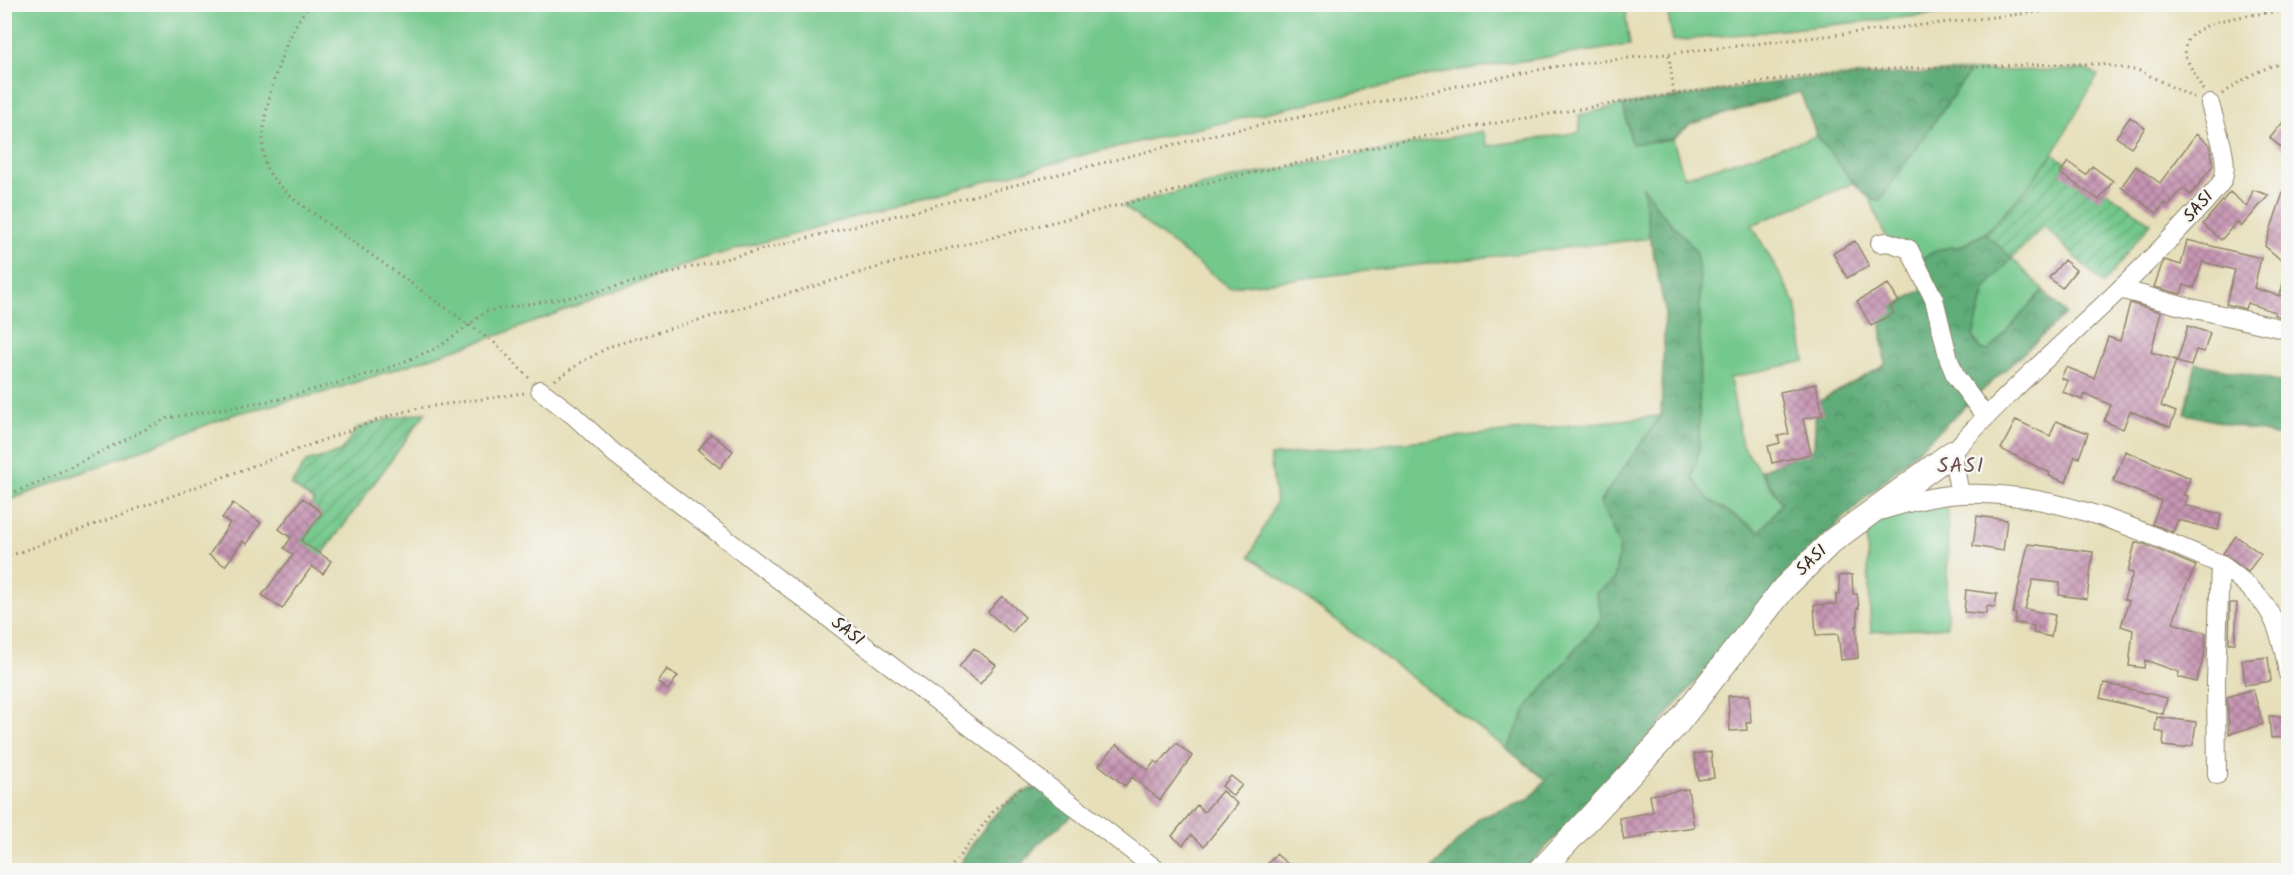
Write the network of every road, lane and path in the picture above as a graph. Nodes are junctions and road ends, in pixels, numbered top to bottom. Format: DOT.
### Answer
graph roads {
  1 [pos="310,4"];
  2 [pos="2110,4"];
  3 [pos="2289,10"];
  4 [pos="1669,55"];
  5 [pos="2289,63"];
  6 [pos="1674,94"];
  7 [pos="2210,104"];
  8 [pos="1880,243"];
  9 [pos="2120,290"];
  10 [pos="470,326"];
  11 [pos="2289,330"];
  12 [pos="540,390"];
  13 [pos="1985,416"];
  14 [pos="1952,453"];
  15 [pos="1960,494"];
  16 [pos="4,496"];
  17 [pos="1867,515"];
  18 [pos="4,558"];
  19 [pos="2220,564"];
  20 [pos="2289,674"];
  21 [pos="2217,775"];
  22 [pos="1039,780"];
  23 [pos="949,870"];
  24 [pos="1157,870"];
  25 [pos="1541,870"];
  1 -- 10 [label="path"];
  2 -- 4 [label="path"];
  3 -- 7 [label="path"];
  4 -- 6 [label="path"];
  4 -- 10 [label="path"];
  5 -- 7 [label="path"];
  6 -- 7 [label="path"];
  6 -- 12 [label="path"];
  7 -- 9 [label="street, SASI"];
  8 -- 13 [label="street"];
  9 -- 11 [label="street"];
  9 -- 13 [label="street, SASI"];
  10 -- 12 [label="path"];
  10 -- 16 [label="path"];
  12 -- 18 [label="path"];
  12 -- 22 [label="street, SASI"];
  13 -- 14 [label="street, SASI"];
  14 -- 15 [label="street"];
  14 -- 17 [label="main road, SASI"];
  15 -- 17 [label="street"];
  15 -- 19 [label="street"];
  17 -- 25 [label="main road, SASI"];
  19 -- 20 [label="street"];
  19 -- 21 [label="street"];
  22 -- 23 [label="path"];
  22 -- 24 [label="street, SASI"];
}
